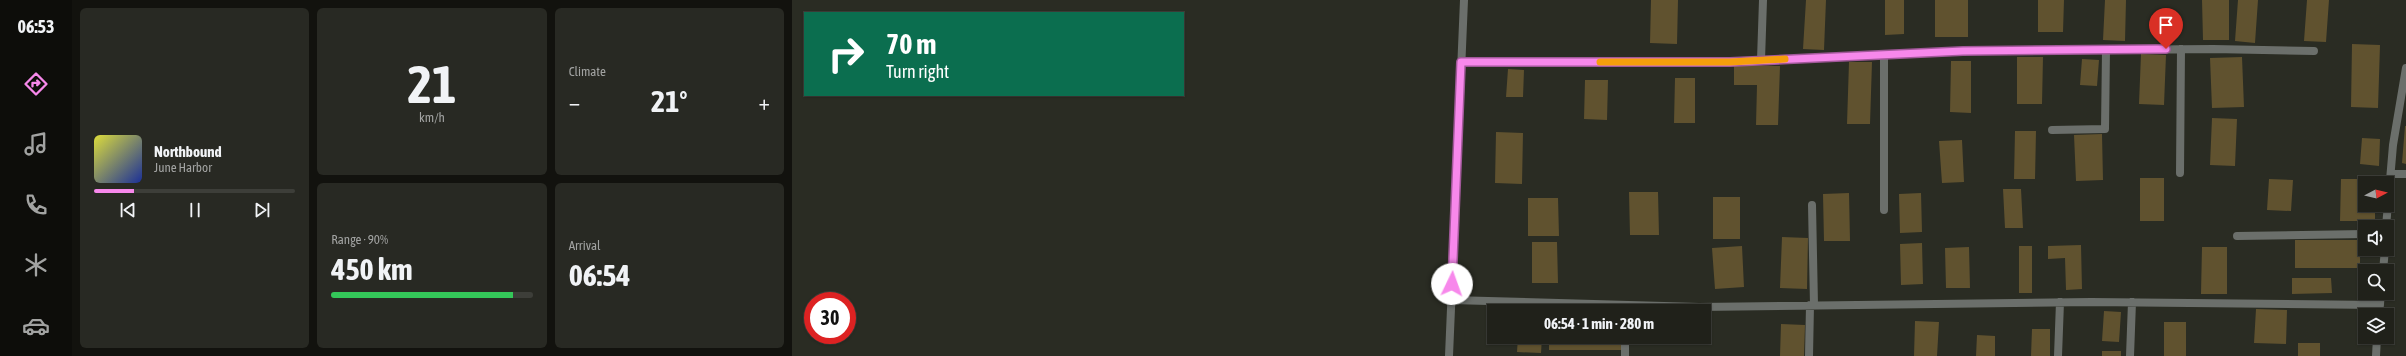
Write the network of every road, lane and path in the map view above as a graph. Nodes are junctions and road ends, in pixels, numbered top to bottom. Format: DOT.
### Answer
graph roads {
  1 [pos="1464,0"];
  2 [pos="1763,0"];
  3 [pos="2181,49"];
  4 [pos="2106,50"];
  5 [pos="2314,51"];
  6 [pos="1884,54"];
  7 [pos="1761,60"];
  8 [pos="1461,62"];
  9 [pos="2406,68"];
  10 [pos="2403,101"];
  11 [pos="2052,130"];
  12 [pos="2180,173"];
  13 [pos="2390,174"];
  14 [pos="2406,174"];
  15 [pos="1812,205"];
  16 [pos="1884,210"];
  17 [pos="2387,220"];
  18 [pos="2358,234"];
  19 [pos="2237,236"];
  20 [pos="1451,300"];
  21 [pos="2380,300"];
  22 [pos="2060,302"];
  23 [pos="2132,302"];
  24 [pos="1538,304"];
  25 [pos="1812,305"];
  26 [pos="2380,305"];
  27 [pos="1711,307"];
  28 [pos="2380,308"];
  29 [pos="1625,344"];
  30 [pos="2377,344"];
  31 [pos="1449,356"];
  32 [pos="1625,356"];
  33 [pos="1809,356"];
  34 [pos="2058,356"];
  35 [pos="2130,356"];
  36 [pos="2376,356"];
  1 -- 8 [label="street"];
  2 -- 7 [label="street"];
  3 -- 4 [label="street"];
  3 -- 5 [label="street"];
  3 -- 12 [label="street"];
  4 -- 6 [label="street"];
  4 -- 11 [label="street"];
  6 -- 7 [label="street"];
  6 -- 16 [label="street"];
  7 -- 8 [label="street"];
  8 -- 20 [label="street"];
  9 -- 10 [label="street"];
  10 -- 13 [label="street"];
  13 -- 14 [label="street"];
  13 -- 17 [label="street"];
  15 -- 25 [label="street"];
  18 -- 19 [label="street"];
  20 -- 24 [label="street"];
  20 -- 31 [label="street"];
  21 -- 26 [label="street"];
  22 -- 23 [label="street"];
  22 -- 25 [label="street"];
  22 -- 34 [label="street"];
  23 -- 26 [label="street"];
  23 -- 35 [label="street"];
  25 -- 27 [label="street"];
  25 -- 33 [label="street"];
  26 -- 28 [label="street"];
  29 -- 32 [label="street"];
  30 -- 36 [label="street"];
}
